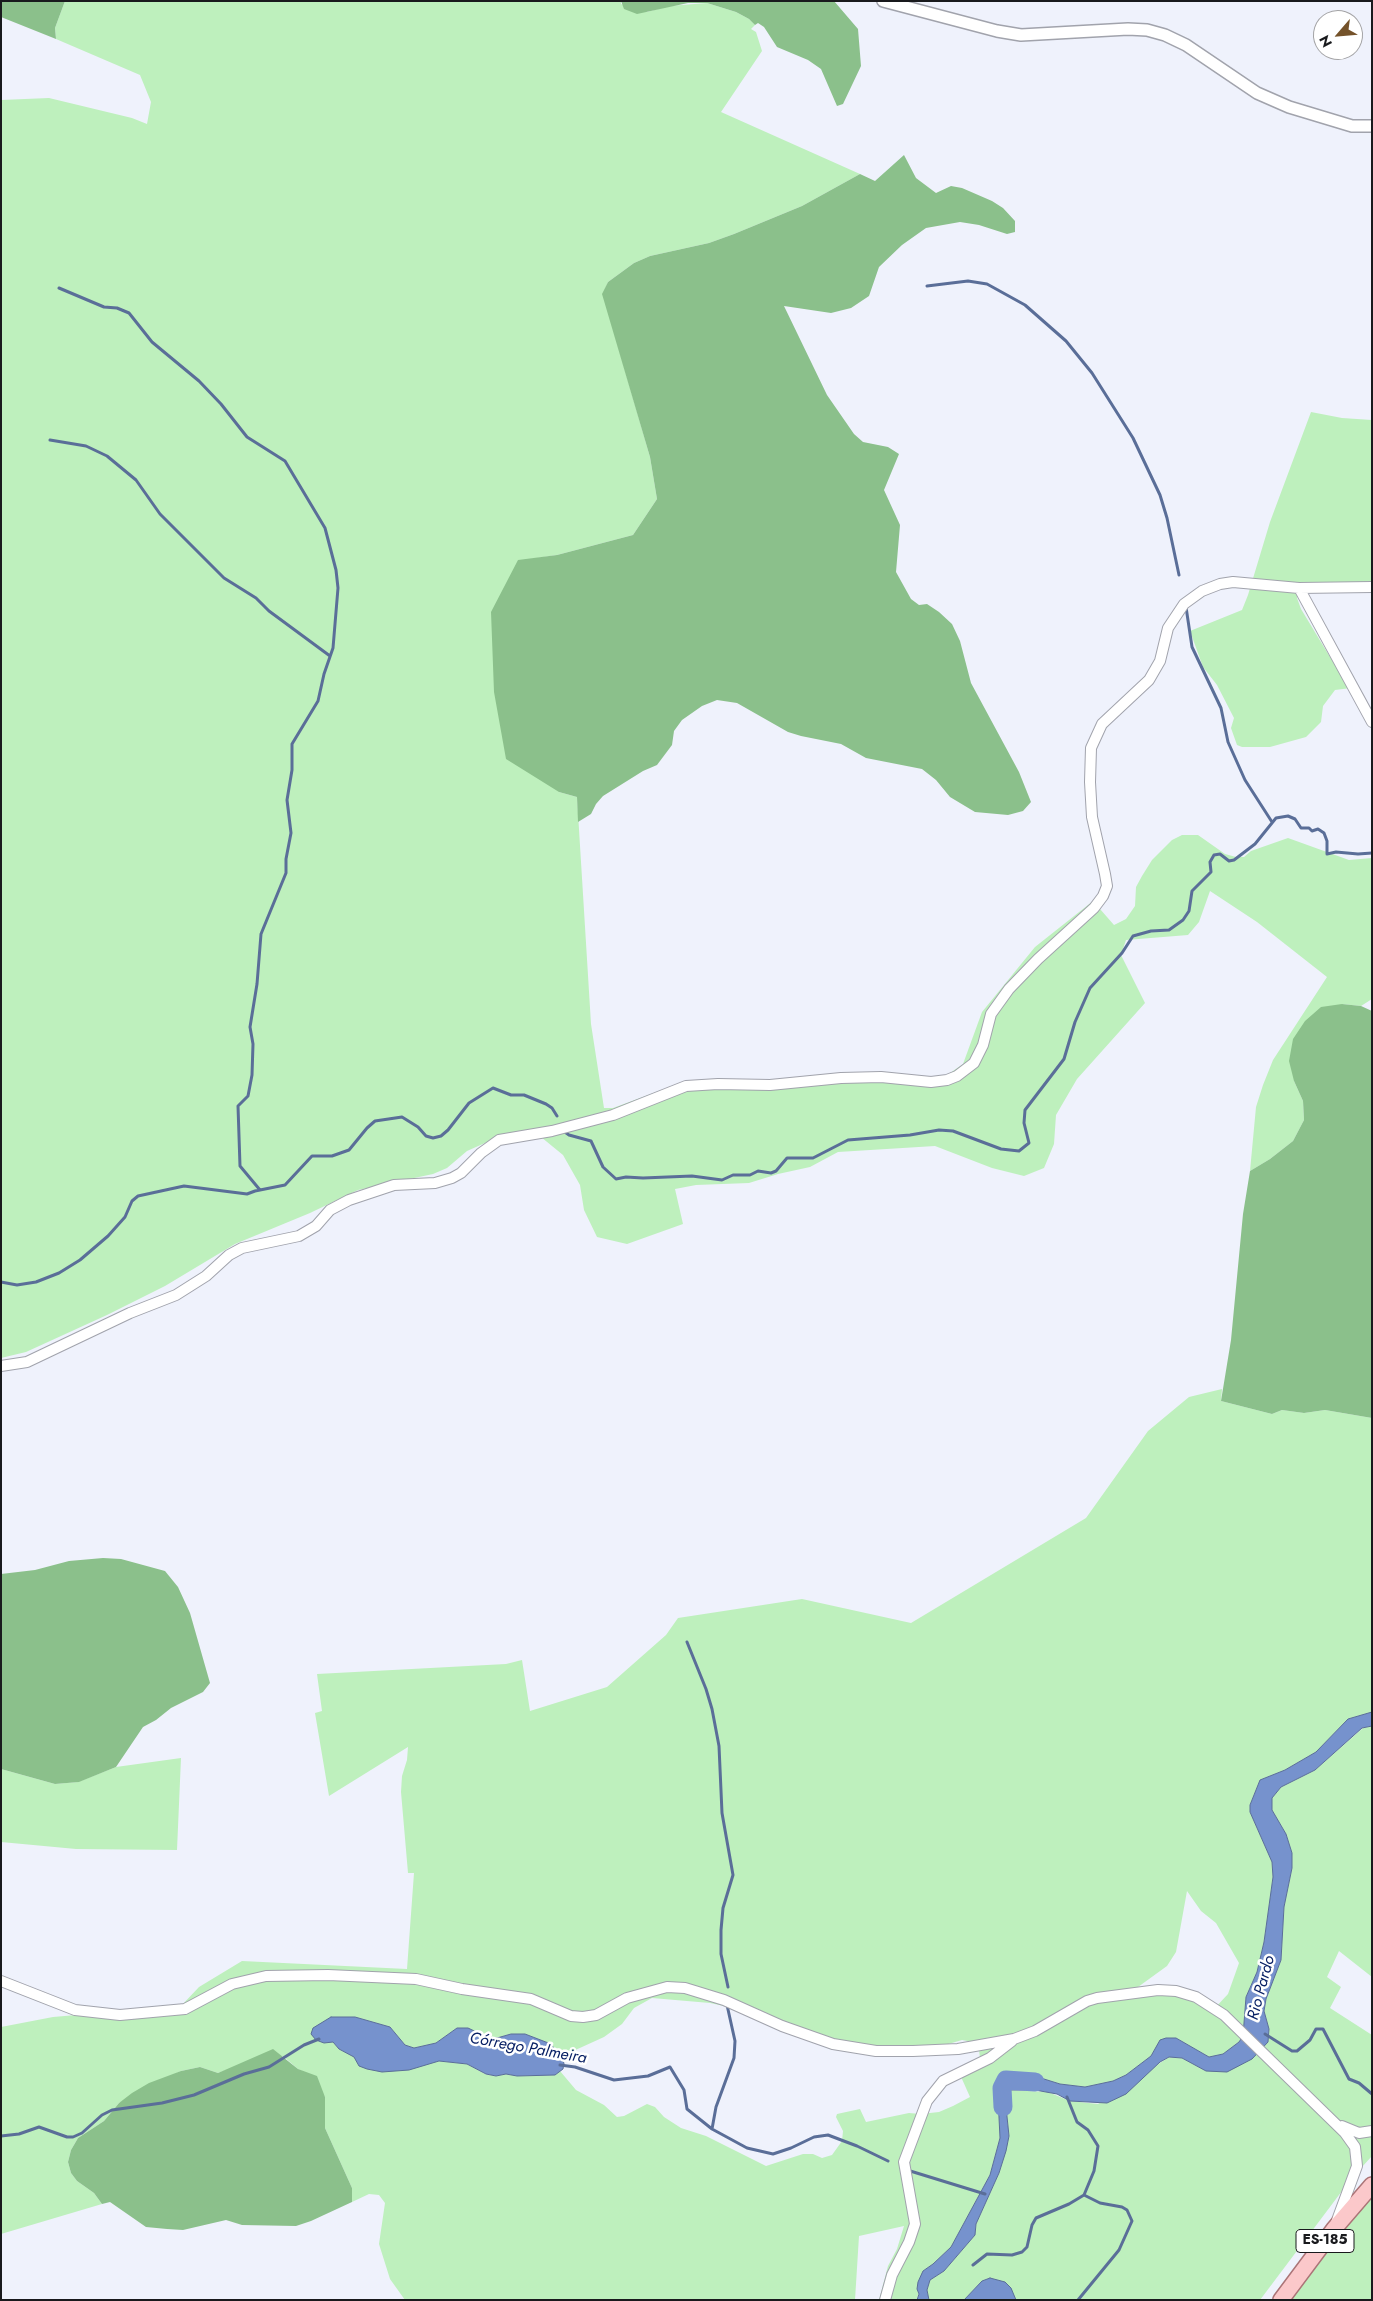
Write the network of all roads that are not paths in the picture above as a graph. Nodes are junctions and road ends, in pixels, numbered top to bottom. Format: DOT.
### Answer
graph roads {
  1 [pos="883,1"];
  2 [pos="1372,126"];
  3 [pos="1372,587"];
  4 [pos="1299,588"];
  5 [pos="1372,722"];
  6 [pos="1,1366"];
  7 [pos="1,1981"];
  8 [pos="1014,2039"];
  9 [pos="1335,2123"];
  10 [pos="1372,2131"];
  11 [pos="1371,2187"];
  12 [pos="1334,2229"];
  13 [pos="885,2300"];
  14 [pos="1281,2300"];
  1 -- 2 [label="street"];
  3 -- 4 [label="street"];
  4 -- 5 [label="street"];
  4 -- 6 [label="street"];
  7 -- 8 [label="street"];
  8 -- 9 [label="street"];
  8 -- 13 [label="street"];
  9 -- 10 [label="street"];
  9 -- 12 [label="street"];
  11 -- 12 [label="main road, ES-185"];
  12 -- 14 [label="main road, ES-185"];
}
